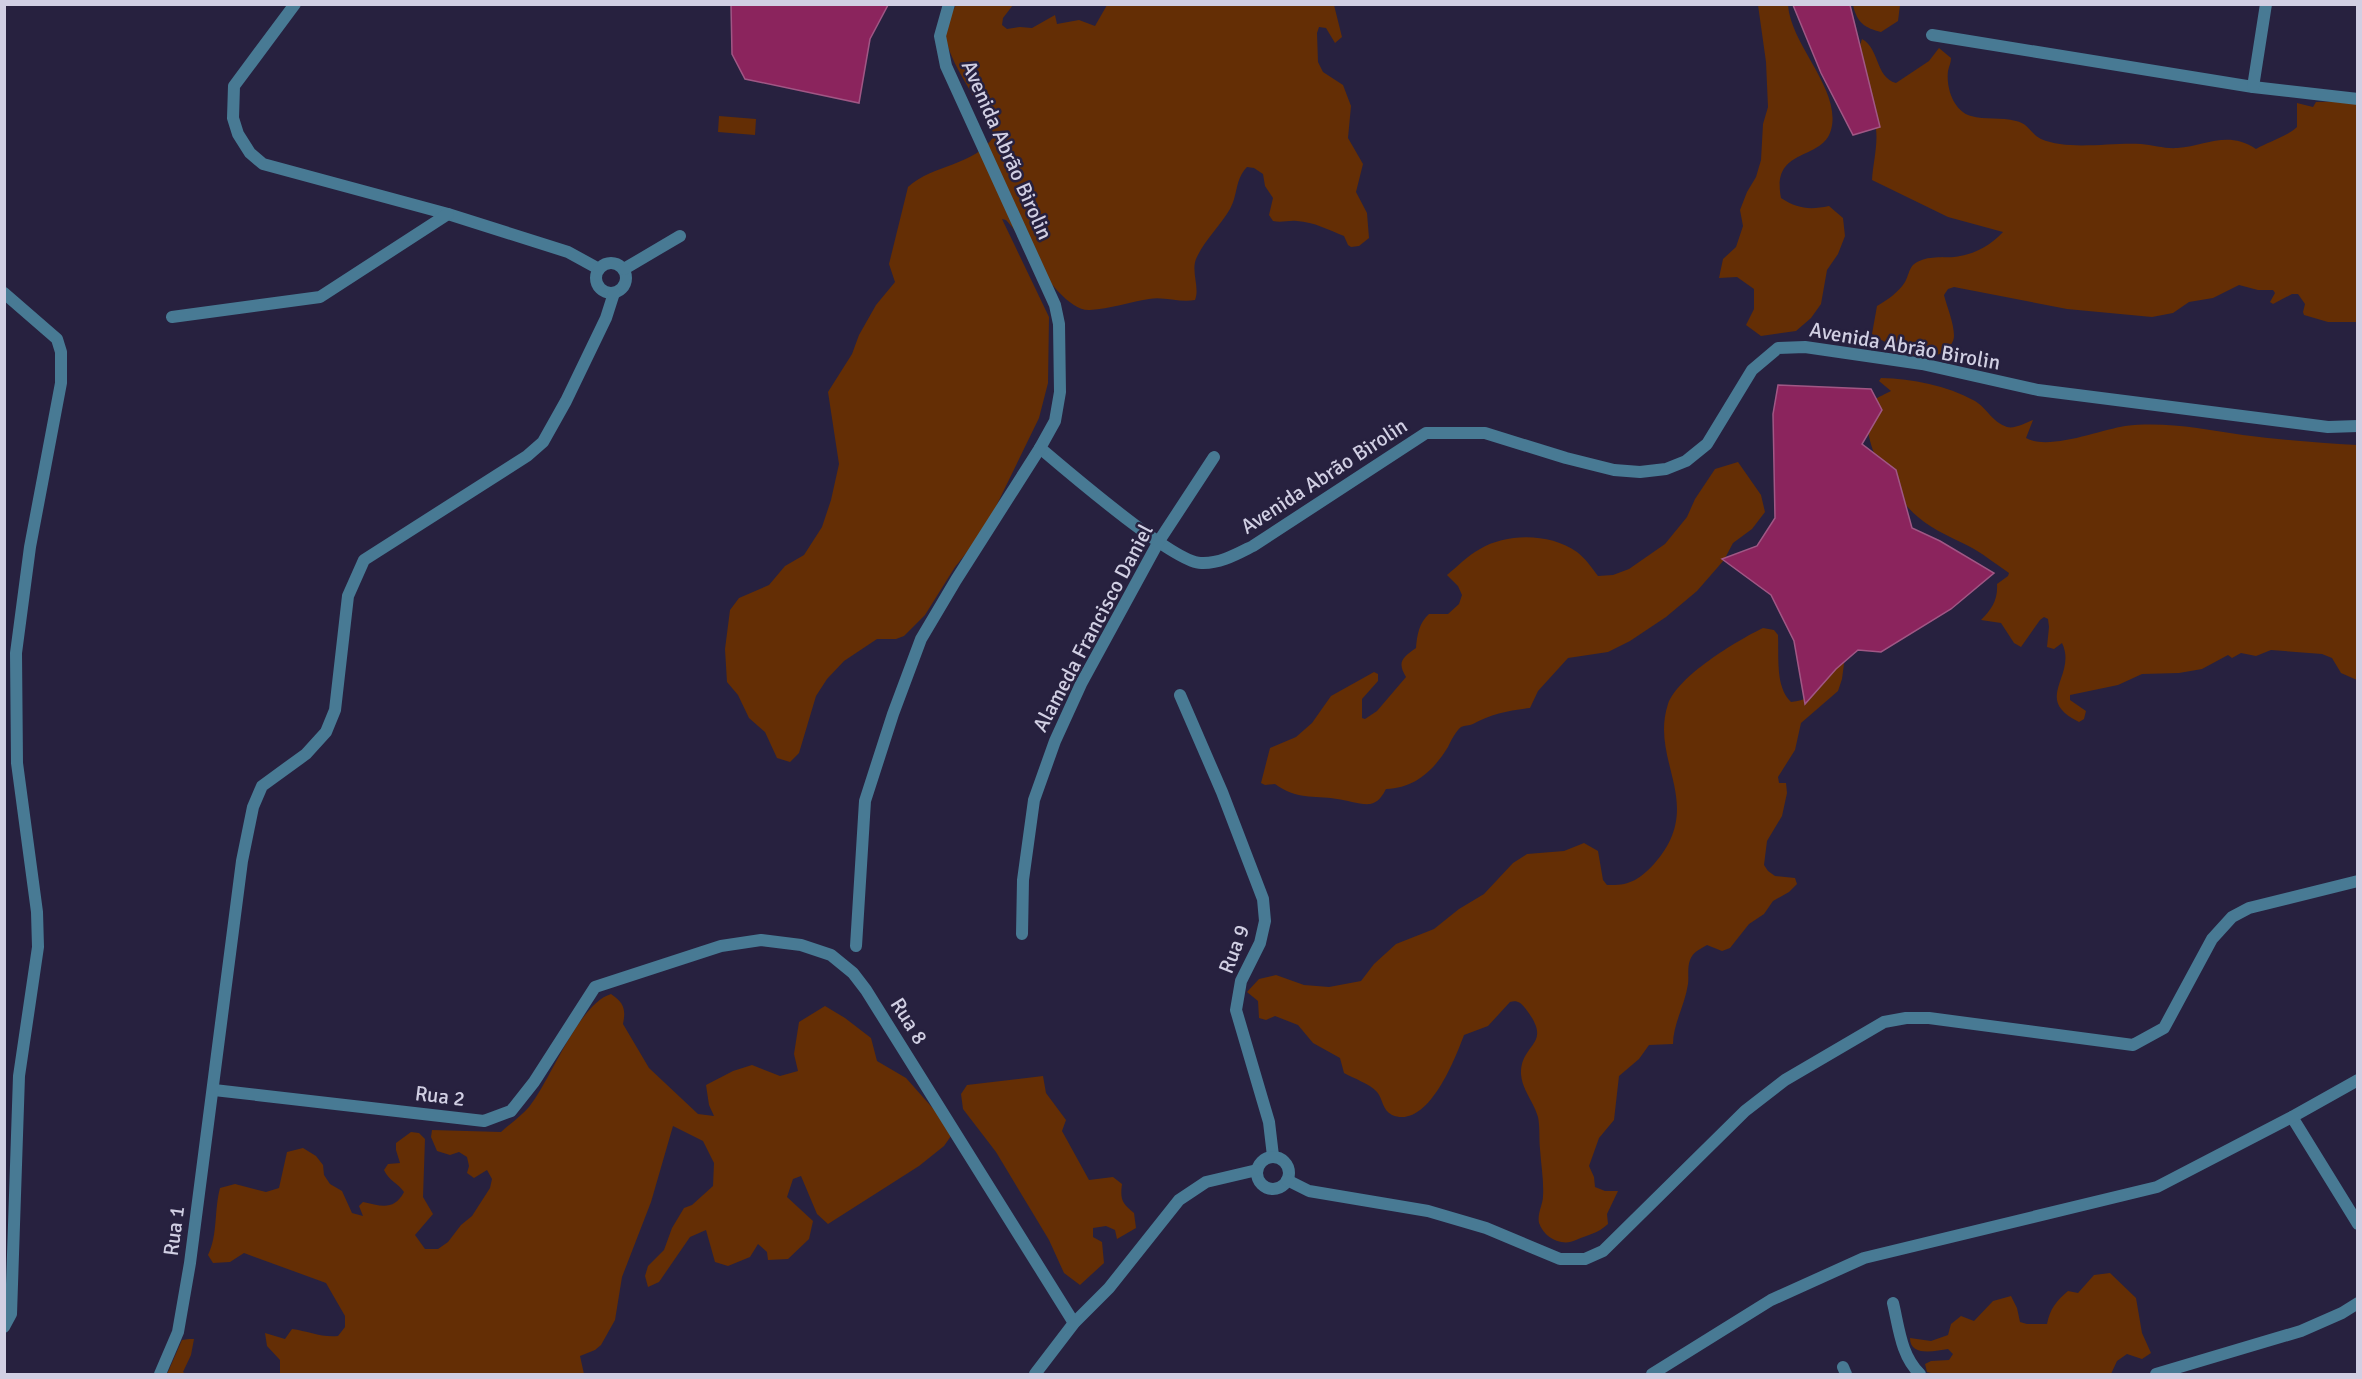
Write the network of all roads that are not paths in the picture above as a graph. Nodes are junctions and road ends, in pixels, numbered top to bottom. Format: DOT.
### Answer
graph roads {
  1 [pos="295,4"];
  2 [pos="949,4"];
  3 [pos="2266,4"];
  4 [pos="1932,35"];
  5 [pos="2253,87"];
  6 [pos="2358,99"];
  7 [pos="448,214"];
  8 [pos="680,236"];
  9 [pos="598,268"];
  10 [pos="624,269"];
  11 [pos="4,293"];
  12 [pos="614,293"];
  13 [pos="172,317"];
  14 [pos="2358,426"];
  15 [pos="1040,448"];
  16 [pos="1214,457"];
  17 [pos="1159,541"];
  18 [pos="1180,695"];
  19 [pos="2358,882"];
  20 [pos="1022,934"];
  21 [pos="856,946"];
  22 [pos="595,987"];
  23 [pos="2358,1080"];
  24 [pos="214,1090"];
  25 [pos="2292,1117"];
  26 [pos="1273,1156"];
  27 [pos="1257,1170"];
  28 [pos="1287,1180"];
  29 [pos="2358,1224"];
  30 [pos="1893,1303"];
  31 [pos="2358,1303"];
  32 [pos="1074,1323"];
  33 [pos="4,1327"];
  34 [pos="160,1374"];
  35 [pos="1035,1374"];
  36 [pos="1652,1374"];
  37 [pos="1920,1374"];
  38 [pos="2156,1374"];
  1 -- 7 [label="street"];
  2 -- 15 [label="street, Avenida Abrão Birolin"];
  3 -- 5 [label="street"];
  4 -- 5 [label="street"];
  5 -- 6 [label="street"];
  7 -- 9 [label="street"];
  7 -- 13 [label="street"];
  8 -- 10 [label="street"];
  9 -- 10 [label="street"];
  9 -- 12 [label="street"];
  10 -- 12 [label="street"];
  11 -- 33 [label="street"];
  12 -- 24 [label="street, Rua 1"];
  14 -- 17 [label="street, Avenida Abrão Birolin"];
  15 -- 17 [label="street, Avenida Abrão Birolin"];
  15 -- 21 [label="street, Avenida Abrão Birolin"];
  16 -- 17 [label="street, Alameda Francisco Daniel"];
  17 -- 20 [label="street, Alameda Francisco Daniel"];
  18 -- 26 [label="street, Rua 9"];
  19 -- 28 [label="street"];
  22 -- 24 [label="street, Rua 2"];
  22 -- 32 [label="street, Rua 8"];
  23 -- 25 [label="street"];
  24 -- 34 [label="street, Rua 1"];
  25 -- 29 [label="street"];
  25 -- 36 [label="street"];
  26 -- 27 [label="street"];
  26 -- 28 [label="street"];
  27 -- 28 [label="street"];
  27 -- 32 [label="street"];
  30 -- 37 [label="street"];
  31 -- 38 [label="street"];
  32 -- 35 [label="street"];
}
